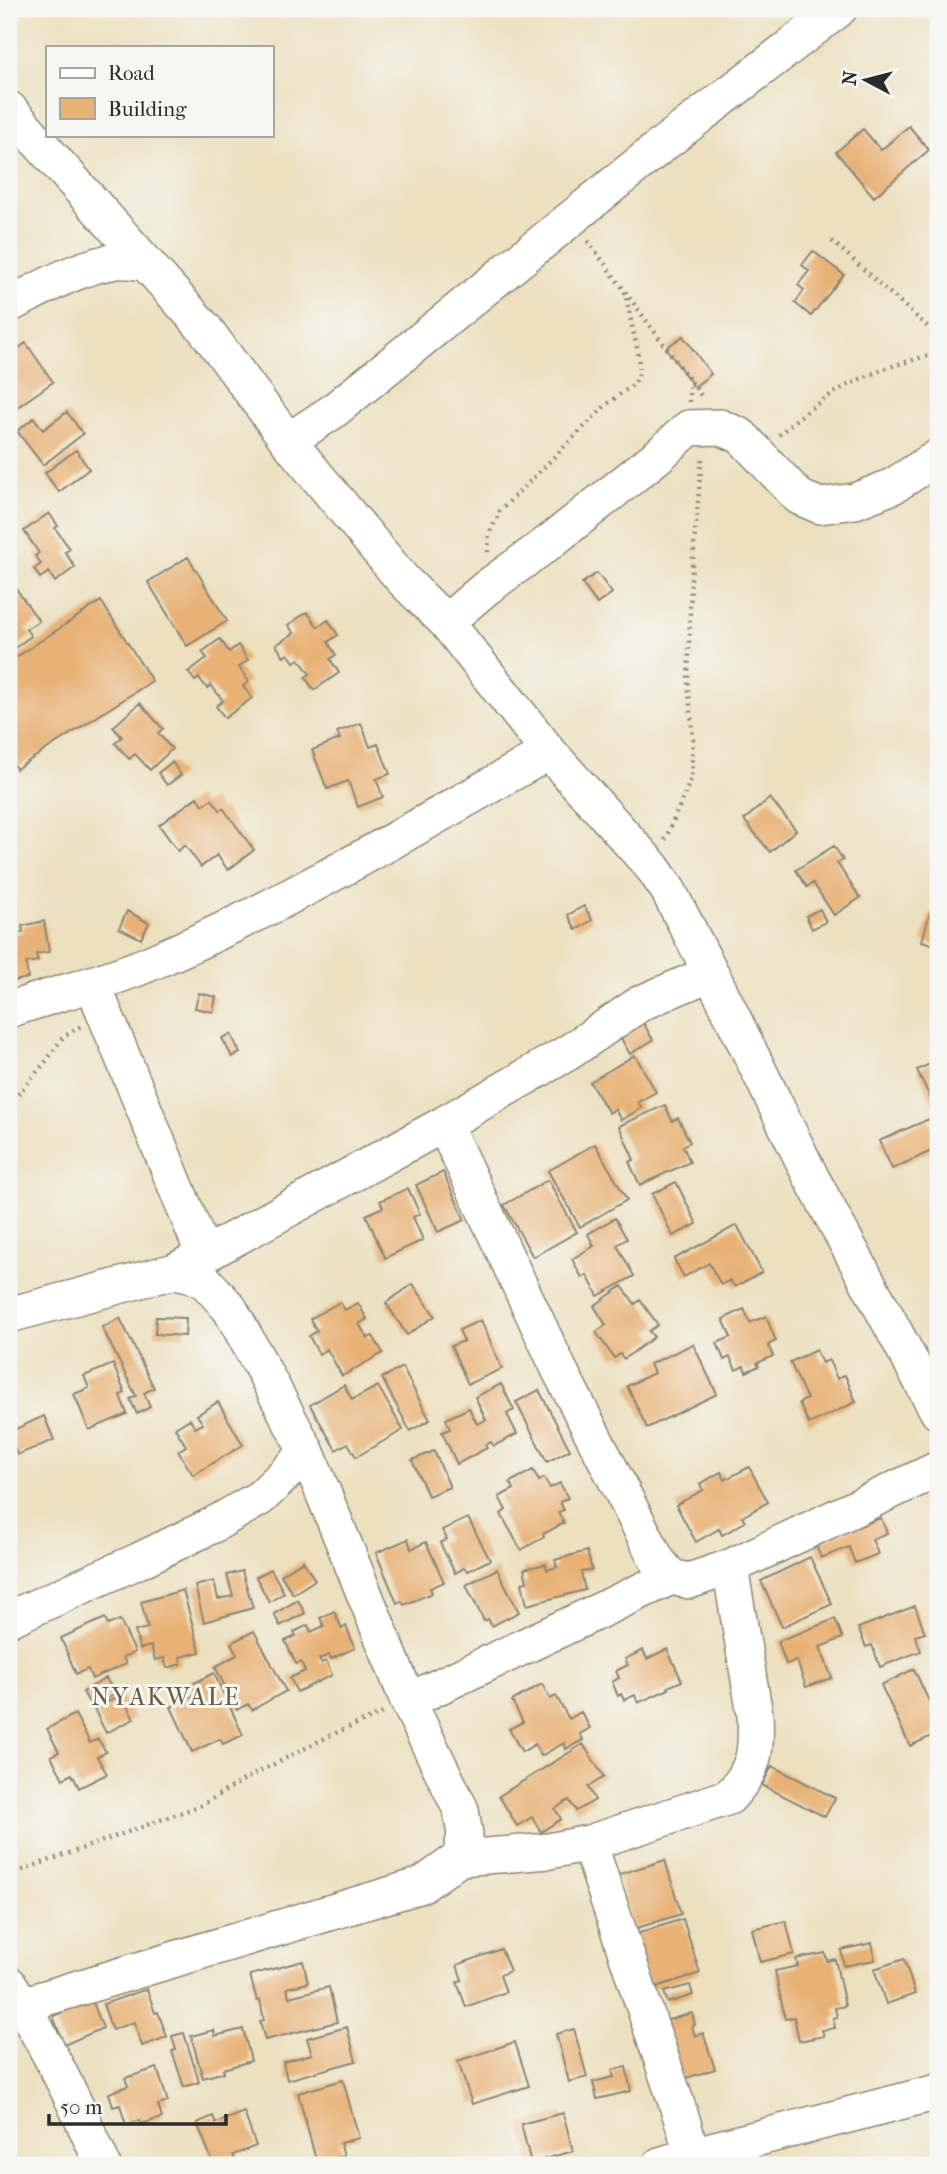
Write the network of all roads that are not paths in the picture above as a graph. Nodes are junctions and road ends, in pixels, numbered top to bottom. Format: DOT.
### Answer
graph roads {
  1 [pos="839,9"];
  2 [pos="9,109"];
  3 [pos="145,263"];
  4 [pos="9,305"];
  5 [pos="288,441"];
  6 [pos="938,457"];
  7 [pos="446,622"];
  8 [pos="549,752"];
  9 [pos="711,973"];
  10 [pos="100,1002"];
  11 [pos="9,1010"];
  12 [pos="444,1124"];
  13 [pos="189,1263"];
  14 [pos="9,1315"];
  15 [pos="938,1412"];
  16 [pos="307,1452"];
  17 [pos="938,1469"];
  18 [pos="730,1567"];
  19 [pos="671,1577"];
  20 [pos="9,1619"];
  21 [pos="408,1701"];
  22 [pos="589,1843"];
  23 [pos="460,1858"];
  24 [pos="15,1994"];
  25 [pos="938,2092"];
  26 [pos="676,2160"];
  27 [pos="103,2165"];
  1 -- 5 [label="street"];
  2 -- 3 [label="street"];
  3 -- 4 [label="street"];
  3 -- 5 [label="street"];
  5 -- 7 [label="street"];
  6 -- 7 [label="street"];
  7 -- 8 [label="street"];
  8 -- 9 [label="street"];
  8 -- 11 [label="street"];
  9 -- 12 [label="street"];
  9 -- 15 [label="street"];
  10 -- 13 [label="street"];
  12 -- 13 [label="street"];
  12 -- 19 [label="street"];
  13 -- 14 [label="street"];
  13 -- 16 [label="street"];
  16 -- 20 [label="street"];
  16 -- 21 [label="street"];
  17 -- 18 [label="street"];
  18 -- 19 [label="street"];
  18 -- 22 [label="street"];
  19 -- 21 [label="street"];
  21 -- 23 [label="street"];
  22 -- 23 [label="street"];
  22 -- 26 [label="street"];
  23 -- 24 [label="street"];
  24 -- 27 [label="street"];
  25 -- 26 [label="street"];
}
